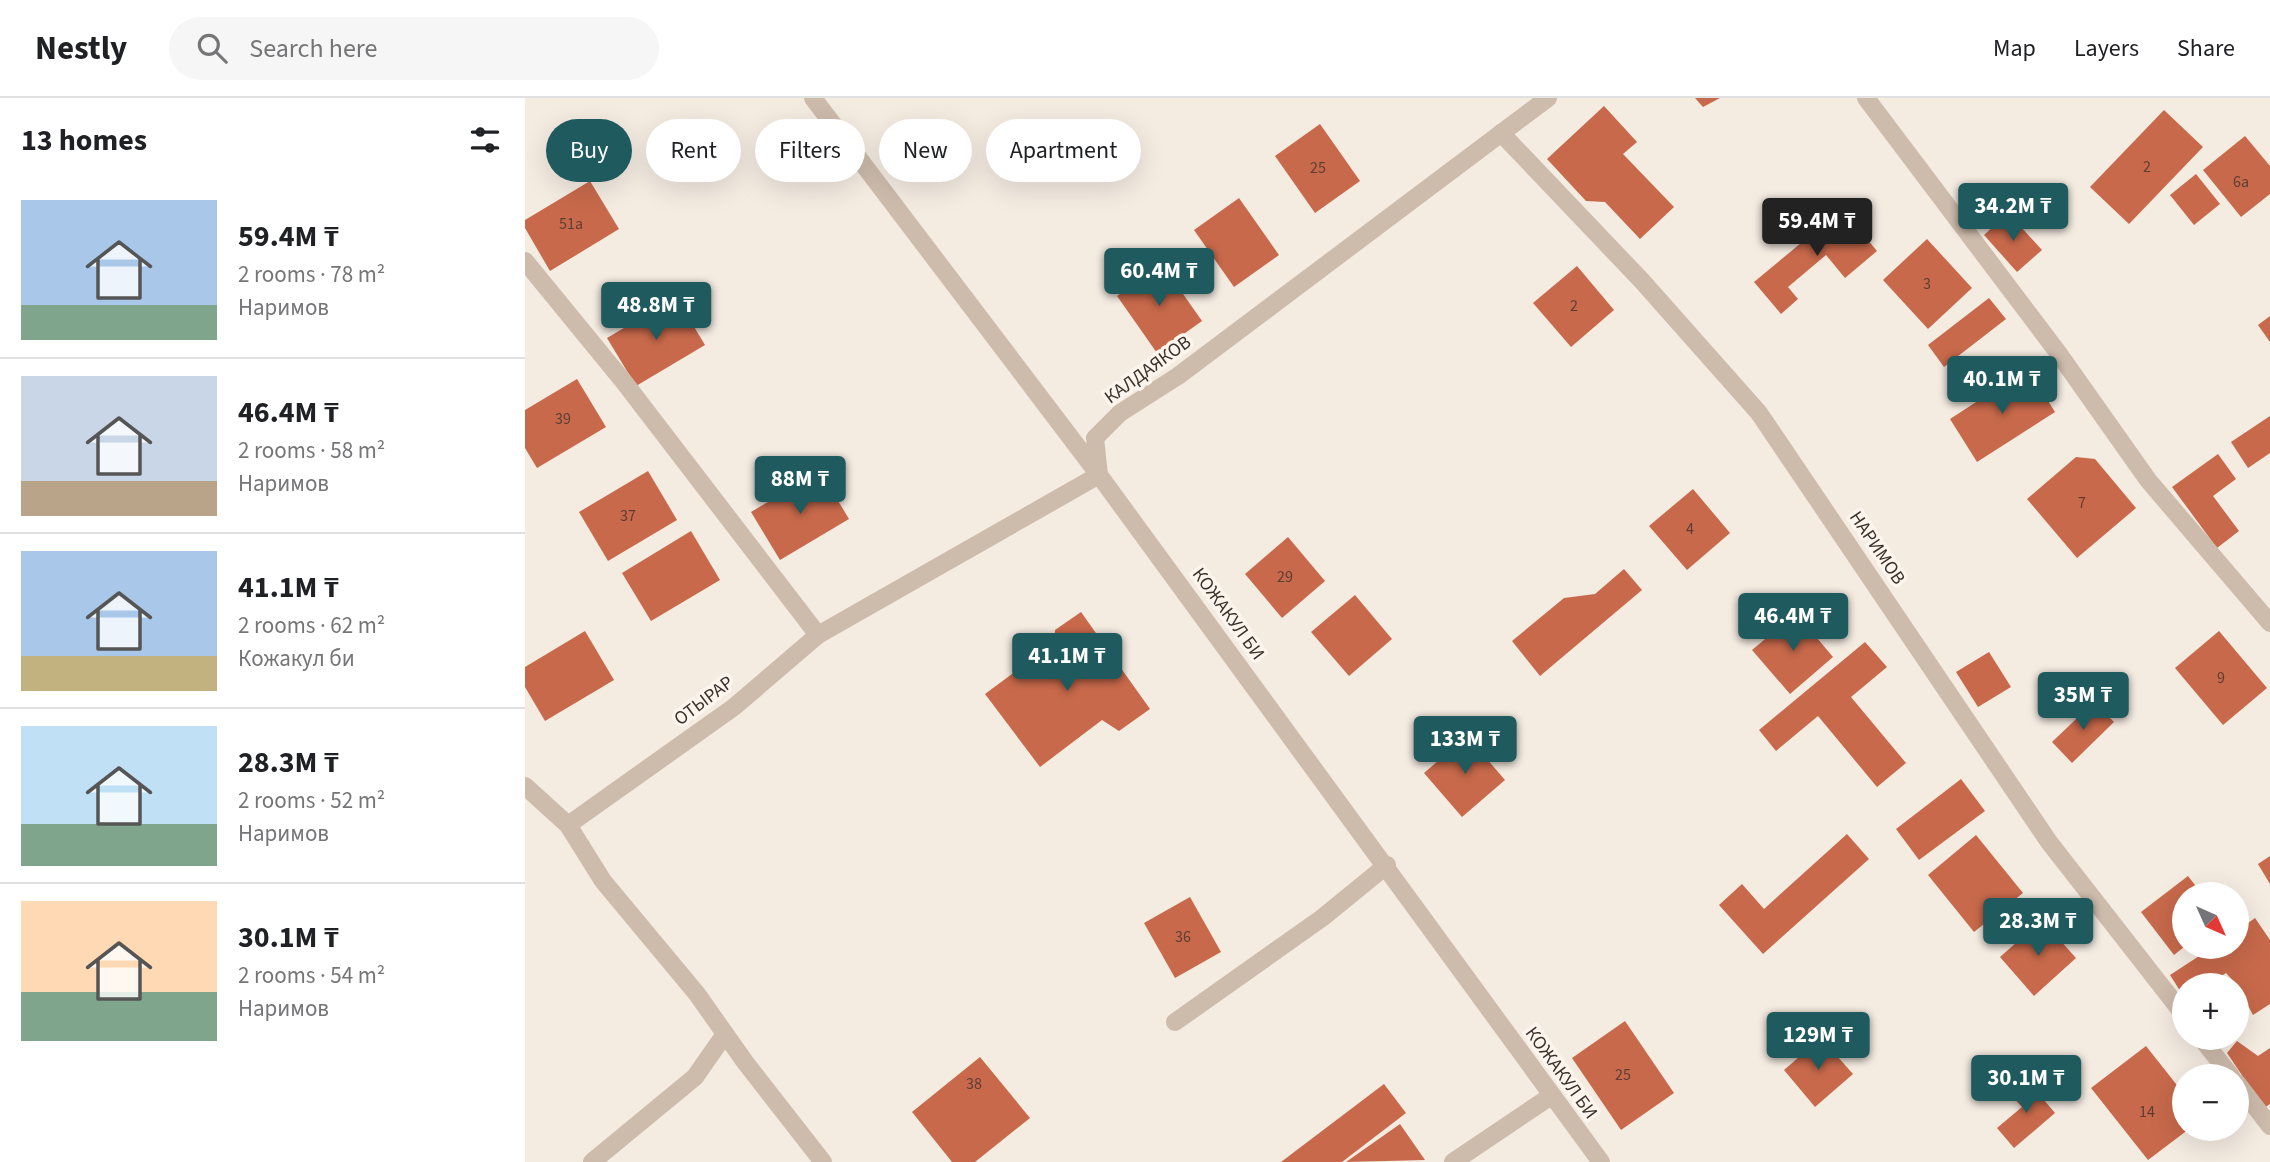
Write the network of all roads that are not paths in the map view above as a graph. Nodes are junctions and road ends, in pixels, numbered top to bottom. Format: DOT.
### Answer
graph roads {
  1 [pos="813,98"];
  2 [pos="1548,98"];
  3 [pos="1865,98"];
  4 [pos="1501,132"];
  5 [pos="525,261"];
  6 [pos="1099,475"];
  7 [pos="2270,623"];
  8 [pos="818,635"];
  9 [pos="525,786"];
  10 [pos="568,825"];
  11 [pos="1387,865"];
  12 [pos="2172,1001"];
  13 [pos="1175,1022"];
  14 [pos="725,1034"];
  15 [pos="2210,1050"];
  16 [pos="2222,1064"];
  17 [pos="1551,1096"];
  18 [pos="2249,1099"];
  19 [pos="2270,1126"];
  20 [pos="592,1162"];
  21 [pos="823,1162"];
  22 [pos="1453,1162"];
  23 [pos="1601,1162"];
  1 -- 6 [label="street, КОЖАКУЛ БИ"];
  2 -- 4 [label="street, КАЛДАЯКОВ"];
  3 -- 7 [label="street"];
  4 -- 6 [label="street, КАЛДАЯКОВ"];
  4 -- 12 [label="street, НАРИМОВ"];
  5 -- 8 [label="street"];
  6 -- 8 [label="street"];
  6 -- 11 [label="street, КОЖАКУЛ БИ"];
  8 -- 10 [label="street, ОТЫРАР"];
  9 -- 10 [label="street"];
  10 -- 14 [label="street"];
  11 -- 13 [label="street"];
  11 -- 17 [label="street, КОЖАКУЛ БИ"];
  14 -- 20 [label="street"];
  14 -- 21 [label="street"];
  15 -- 16 [label="street"];
  17 -- 22 [label="street"];
  17 -- 23 [label="street, КОЖАКУЛ БИ"];
  18 -- 19 [label="street"];
}
